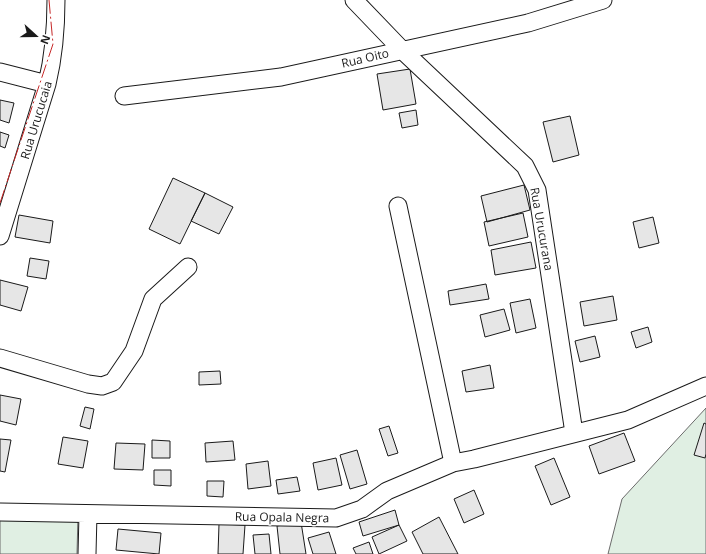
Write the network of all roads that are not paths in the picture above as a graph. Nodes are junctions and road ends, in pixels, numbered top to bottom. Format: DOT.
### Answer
graph roads {
  1 [pos="56,0"];
  2 [pos="354,0"];
  3 [pos="602,0"];
  4 [pos="402,50"];
  5 [pos="0,72"];
  6 [pos="47,84"];
  7 [pos="124,96"];
  8 [pos="398,206"];
  9 [pos="3,217"];
  10 [pos="0,236"];
  11 [pos="188,267"];
  12 [pos="0,358"];
  13 [pos="706,386"];
  14 [pos="574,433"];
  15 [pos="453,463"];
  16 [pos="0,512"];
  17 [pos="88,514"];
  18 [pos="87,554"];
  1 -- 6 [label="street, Rua Urucucaia"];
  2 -- 4 [label="street, Rua Urucurana"];
  3 -- 4 [label="street, Rua Oito"];
  4 -- 7 [label="street, Rua Oito"];
  4 -- 14 [label="street, Rua Urucurana"];
  5 -- 6 [label="street"];
  6 -- 9 [label="street, Rua Urucucaia"];
  8 -- 15 [label="street"];
  9 -- 10 [label="street, Rua Urucucaia"];
  11 -- 12 [label="street"];
  13 -- 14 [label="street, Rua Opala Negra"];
  14 -- 15 [label="street, Rua Opala Negra"];
  15 -- 17 [label="street, Rua Opala Negra"];
  16 -- 17 [label="street, Rua Opala Negra"];
  17 -- 18 [label="street"];
}
